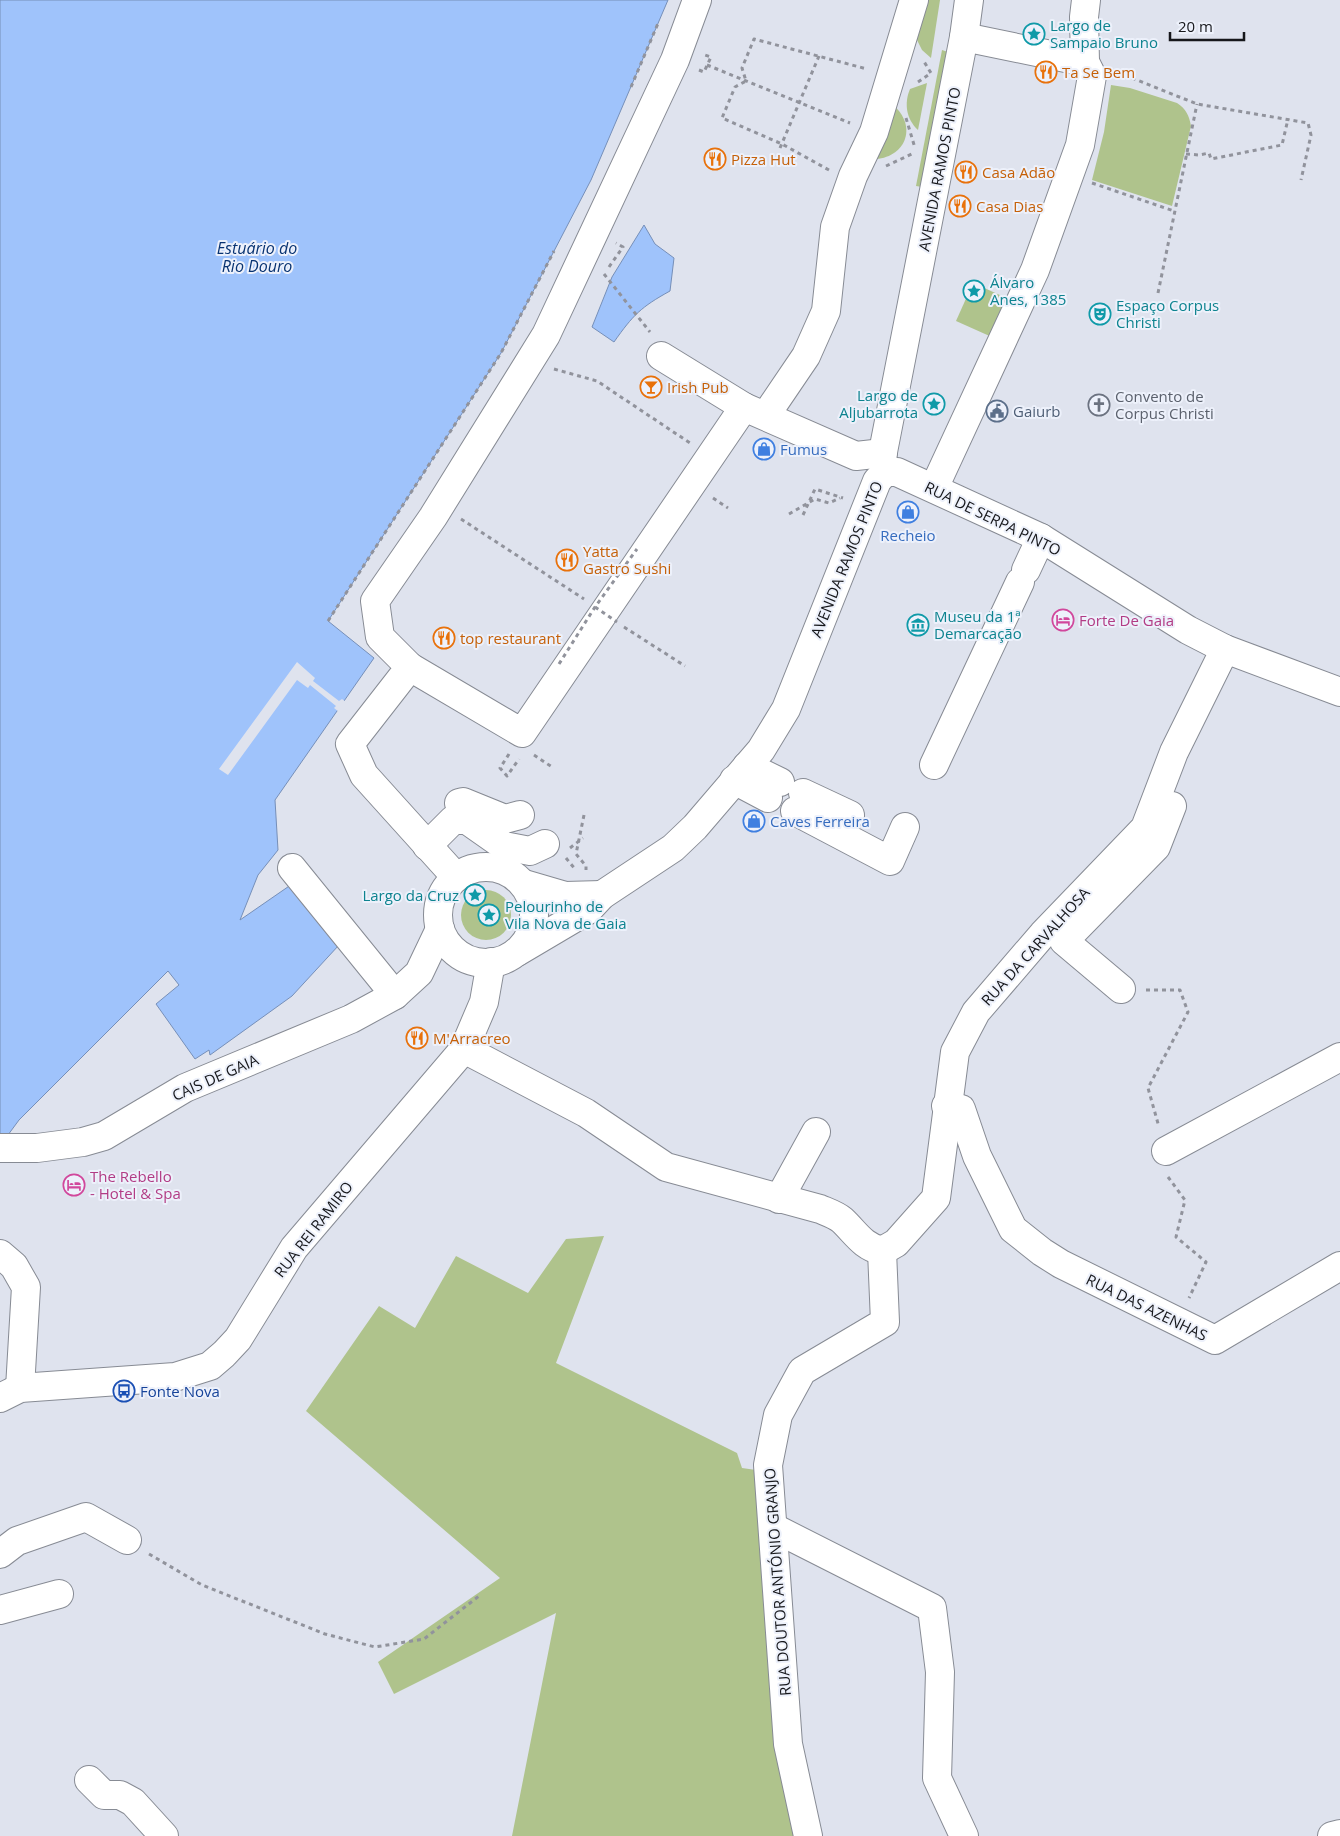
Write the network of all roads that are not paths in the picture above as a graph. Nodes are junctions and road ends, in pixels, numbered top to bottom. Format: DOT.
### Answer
graph roads {
  1 [pos="697,0"];
  2 [pos="914,0"];
  3 [pos="969,0"];
  4 [pos="1086,0"];
  5 [pos="964,37"];
  6 [pos="1085,62"];
  7 [pos="661,356"];
  8 [pos="755,411"];
  9 [pos="884,463"];
  10 [pos="934,488"];
  11 [pos="1041,538"];
  12 [pos="1225,649"];
  13 [pos="410,667"];
  14 [pos="1340,692"];
  15 [pos="1174,752"];
  16 [pos="934,765"];
  17 [pos="741,773"];
  18 [pos="786,796"];
  19 [pos="520,815"];
  20 [pos="850,815"];
  21 [pos="906,827"];
  22 [pos="421,839"];
  23 [pos="556,851"];
  24 [pos="292,868"];
  25 [pos="456,877"];
  26 [pos="524,884"];
  27 [pos="595,886"];
  28 [pos="440,929"];
  29 [pos="517,952"];
  30 [pos="463,958"];
  31 [pos="491,962"];
  32 [pos="419,973"];
  33 [pos="1121,989"];
  34 [pos="395,995"];
  35 [pos="464,1049"];
  36 [pos="1340,1057"];
  37 [pos="946,1106"];
  38 [pos="816,1132"];
  39 [pos="0,1148"];
  40 [pos="1167,1163"];
  41 [pos="779,1199"];
  42 [pos="882,1251"];
  43 [pos="0,1254"];
  44 [pos="1340,1266"];
  45 [pos="10,1393"];
  46 [pos="774,1528"];
  47 [pos="127,1540"];
  48 [pos="0,1554"];
  49 [pos="58,1594"];
  50 [pos="0,1610"];
  51 [pos="89,1780"];
  52 [pos="1340,1834"];
  53 [pos="164,1836"];
  54 [pos="808,1836"];
  55 [pos="964,1836"];
  56 [pos="1332,1836"];
  1 -- 13 [label="street"];
  2 -- 8 [label="street"];
  3 -- 5 [label="street, AVENIDA RAMOS PINTO"];
  4 -- 6 [label="street"];
  5 -- 6 [label="street"];
  5 -- 9 [label="street, AVENIDA RAMOS PINTO"];
  6 -- 10 [label="street"];
  7 -- 8 [label="street, RUA DE SERPA PINTO"];
  8 -- 9 [label="street, RUA DE SERPA PINTO"];
  8 -- 13 [label="street"];
  9 -- 10 [label="street, RUA DE SERPA PINTO"];
  9 -- 17 [label="street, AVENIDA RAMOS PINTO"];
  10 -- 11 [label="street, RUA DE SERPA PINTO"];
  11 -- 12 [label="street, RUA DE SERPA PINTO"];
  11 -- 16 [label="street"];
  12 -- 14 [label="street, RUA DE SERPA PINTO"];
  12 -- 15 [label="street, RUA DA CARVALHOSA"];
  13 -- 22 [label="street"];
  15 -- 33 [label="street"];
  15 -- 37 [label="street, RUA DA CARVALHOSA"];
  17 -- 18 [label="street"];
  17 -- 27 [label="street, AVENIDA RAMOS PINTO"];
  18 -- 20 [label="street"];
  18 -- 21 [label="street"];
  19 -- 22 [label="street"];
  22 -- 23 [label="street"];
  22 -- 25 [label="street"];
  24 -- 34 [label="street"];
  25 -- 26 [label="street"];
  25 -- 28 [label="street"];
  26 -- 27 [label="street, AVENIDA RAMOS PINTO"];
  26 -- 29 [label="street"];
  27 -- 29 [label="street, AVENIDA RAMOS PINTO"];
  28 -- 30 [label="street"];
  28 -- 32 [label="street, CAIS DE GAIA"];
  29 -- 31 [label="street"];
  30 -- 31 [label="street"];
  30 -- 32 [label="street, CAIS DE GAIA"];
  31 -- 35 [label="street, RUA REI RAMIRO"];
  32 -- 34 [label="street, CAIS DE GAIA"];
  34 -- 39 [label="street, CAIS DE GAIA"];
  35 -- 41 [label="street"];
  35 -- 45 [label="street, RUA REI RAMIRO"];
  36 -- 40 [label="street"];
  37 -- 42 [label="street, RUA DA CARVALHOSA"];
  37 -- 44 [label="street, RUA DAS AZENHAS"];
  38 -- 41 [label="street"];
  41 -- 42 [label="street"];
  42 -- 46 [label="street, RUA DOUTOR ANTÓNIO GRANJO"];
  43 -- 45 [label="street"];
  46 -- 54 [label="street, RUA DOUTOR ANTÓNIO GRANJO"];
  46 -- 55 [label="street"];
  47 -- 48 [label="street"];
  49 -- 50 [label="street"];
  51 -- 53 [label="street"];
  52 -- 56 [label="street"];
}
